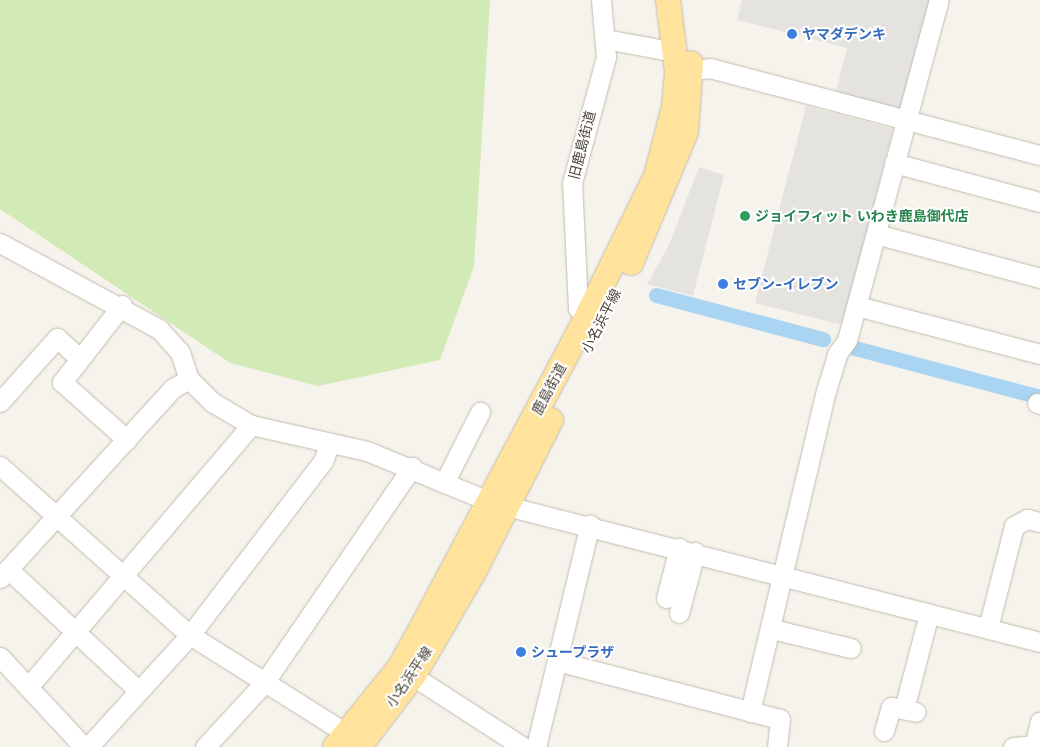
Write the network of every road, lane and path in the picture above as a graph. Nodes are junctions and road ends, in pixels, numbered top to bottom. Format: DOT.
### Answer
graph roads {
  1 [pos="602,0"];
  2 [pos="668,0"];
  3 [pos="682,0"];
  4 [pos="939,0"];
  5 [pos="605,39"];
  6 [pos="681,65"];
  7 [pos="906,121"];
  8 [pos="1040,156"];
  9 [pos="894,163"];
  10 [pos="1040,202"];
  11 [pos="876,234"];
  12 [pos="0,243"];
  13 [pos="1040,278"];
  14 [pos="122,305"];
  15 [pos="857,306"];
  16 [pos="586,318"];
  17 [pos="1040,354"];
  18 [pos="80,358"];
  19 [pos="189,379"];
  20 [pos="0,402"];
  21 [pos="480,412"];
  22 [pos="251,425"];
  23 [pos="127,440"];
  24 [pos="330,443"];
  25 [pos="0,466"];
  26 [pos="412,467"];
  27 [pos="444,483"];
  28 [pos="499,504"];
  29 [pos="58,518"];
  30 [pos="1040,522"];
  31 [pos="590,524"];
  32 [pos="687,550"];
  33 [pos="4,574"];
  34 [pos="124,576"];
  35 [pos="782,576"];
  36 [pos="666,598"];
  37 [pos="679,613"];
  38 [pos="930,614"];
  39 [pos="988,628"];
  40 [pos="772,629"];
  41 [pos="75,632"];
  42 [pos="190,635"];
  43 [pos="1040,642"];
  44 [pos="851,648"];
  45 [pos="0,658"];
  46 [pos="556,660"];
  47 [pos="406,671"];
  48 [pos="264,683"];
  49 [pos="29,686"];
  50 [pos="139,691"];
  51 [pos="750,712"];
  52 [pos="1040,722"];
  53 [pos="884,731"];
  54 [pos="351,743"];
  55 [pos="1034,746"];
  56 [pos="84,747"];
  57 [pos="88,747"];
  58 [pos="205,747"];
  59 [pos="523,747"];
  60 [pos="536,747"];
  61 [pos="777,747"];
  62 [pos="1013,747"];
  1 -- 5 [label="street, 旧鹿島街道"];
  2 -- 6 [label="main road, 鹿島街道"];
  3 -- 6 [label="main road, 小名浜平線"];
  4 -- 7 [label="street"];
  5 -- 6 [label="street"];
  5 -- 16 [label="street, 旧鹿島街道"];
  6 -- 7 [label="street"];
  6 -- 16 [label="main road, 鹿島街道"];
  6 -- 28 [label="main road, 小名浜平線"];
  7 -- 8 [label="street"];
  7 -- 9 [label="street"];
  9 -- 10 [label="street"];
  9 -- 11 [label="street"];
  11 -- 13 [label="street"];
  11 -- 15 [label="street"];
  12 -- 14 [label="street"];
  14 -- 18 [label="street"];
  14 -- 19 [label="street"];
  15 -- 17 [label="street"];
  15 -- 35 [label="street"];
  16 -- 28 [label="main road, 鹿島街道"];
  18 -- 20 [label="street"];
  18 -- 23 [label="street"];
  19 -- 22 [label="street"];
  19 -- 23 [label="street"];
  21 -- 27 [label="street"];
  22 -- 24 [label="street"];
  22 -- 34 [label="street"];
  23 -- 29 [label="street"];
  24 -- 26 [label="street"];
  24 -- 42 [label="street"];
  25 -- 29 [label="street"];
  26 -- 27 [label="street"];
  26 -- 48 [label="street"];
  27 -- 28 [label="street"];
  28 -- 31 [label="street"];
  28 -- 47 [label="main road, 小名浜平線"];
  29 -- 33 [label="street"];
  29 -- 34 [label="street"];
  30 -- 39 [label="street"];
  31 -- 32 [label="street"];
  31 -- 46 [label="street"];
  32 -- 35 [label="street"];
  32 -- 36 [label="street"];
  32 -- 37 [label="street"];
  33 -- 41 [label="street"];
  34 -- 41 [label="street"];
  34 -- 42 [label="street"];
  35 -- 38 [label="street"];
  35 -- 40 [label="street"];
  38 -- 39 [label="street"];
  38 -- 53 [label="street"];
  39 -- 43 [label="street"];
  40 -- 44 [label="street"];
  40 -- 51 [label="street"];
  41 -- 49 [label="street"];
  41 -- 50 [label="street"];
  42 -- 48 [label="street"];
  42 -- 50 [label="street"];
  45 -- 49 [label="street"];
  46 -- 51 [label="street"];
  46 -- 60 [label="street"];
  47 -- 54 [label="main road, 小名浜平線"];
  47 -- 59 [label="street"];
  48 -- 54 [label="street"];
  48 -- 58 [label="street"];
  49 -- 56 [label="street"];
  50 -- 57 [label="street"];
  51 -- 61 [label="street"];
  52 -- 55 [label="street"];
  55 -- 62 [label="street"];
}
